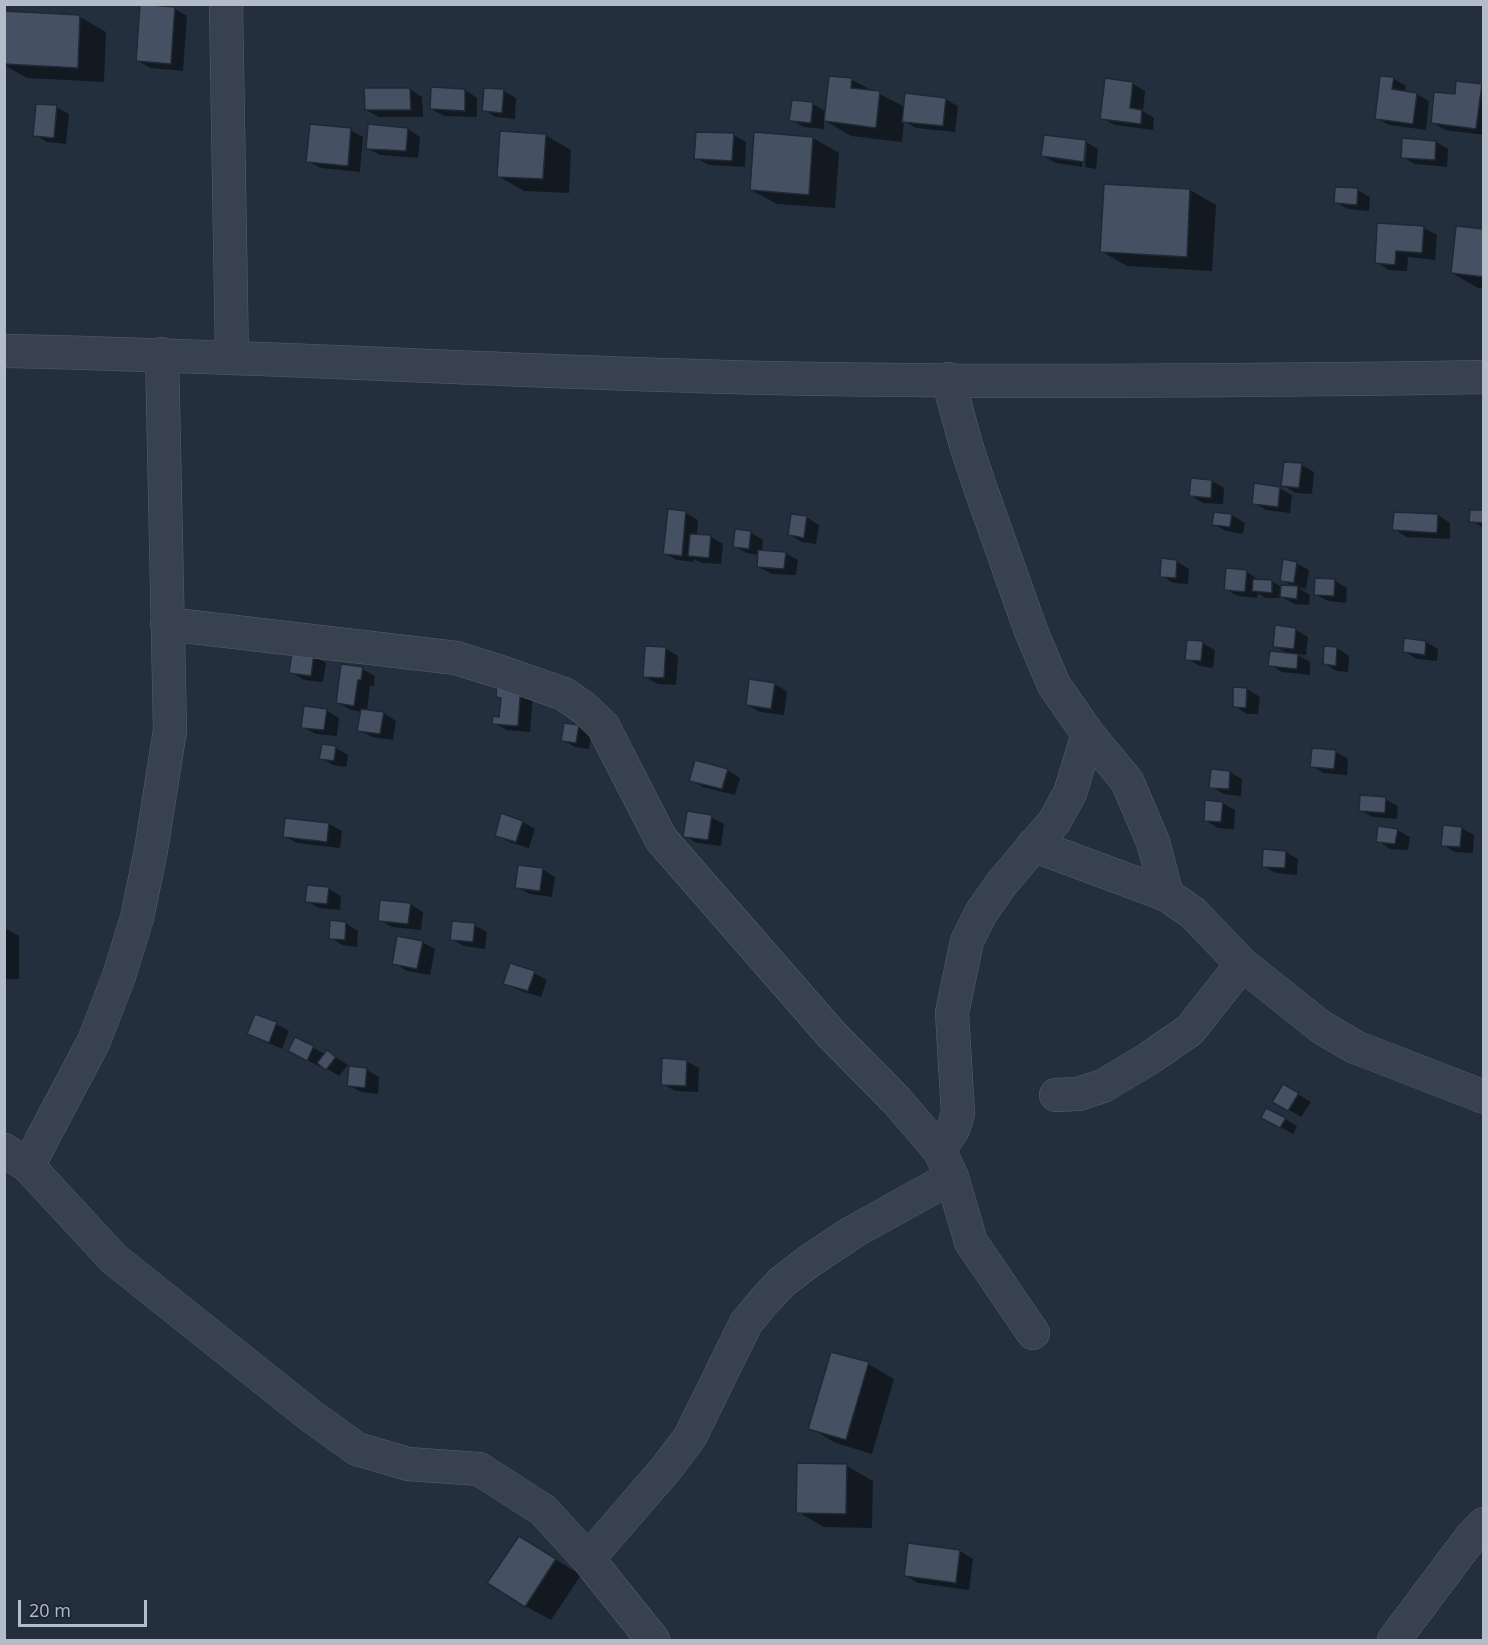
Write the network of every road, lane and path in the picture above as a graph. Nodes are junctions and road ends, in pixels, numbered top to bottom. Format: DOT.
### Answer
graph roads {
  1 [pos="226,4"];
  2 [pos="4,351"];
  3 [pos="162,354"];
  4 [pos="232,358"];
  5 [pos="1484,377"];
  6 [pos="948,379"];
  7 [pos="167,624"];
  8 [pos="1088,734"];
  9 [pos="1033,846"];
  10 [pos="1167,895"];
  11 [pos="1242,964"];
  12 [pos="1056,1095"];
  13 [pos="1484,1098"];
  14 [pos="16,1158"];
  15 [pos="945,1163"];
  16 [pos="1034,1333"];
  17 [pos="1484,1524"];
  18 [pos="588,1559"];
  19 [pos="653,1641"];
  20 [pos="1394,1641"];
  1 -- 4 [label="street"];
  2 -- 3 [label="street"];
  3 -- 4 [label="street"];
  3 -- 7 [label="street"];
  4 -- 6 [label="street"];
  5 -- 6 [label="street"];
  6 -- 8 [label="street"];
  7 -- 14 [label="street"];
  7 -- 15 [label="street"];
  8 -- 9 [label="street"];
  8 -- 10 [label="street"];
  9 -- 10 [label="street"];
  9 -- 15 [label="street"];
  10 -- 11 [label="street"];
  11 -- 12 [label="street"];
  11 -- 13 [label="street"];
  14 -- 18 [label="street"];
  15 -- 16 [label="street"];
  15 -- 18 [label="street"];
  17 -- 20 [label="street"];
  18 -- 19 [label="street"];
}
